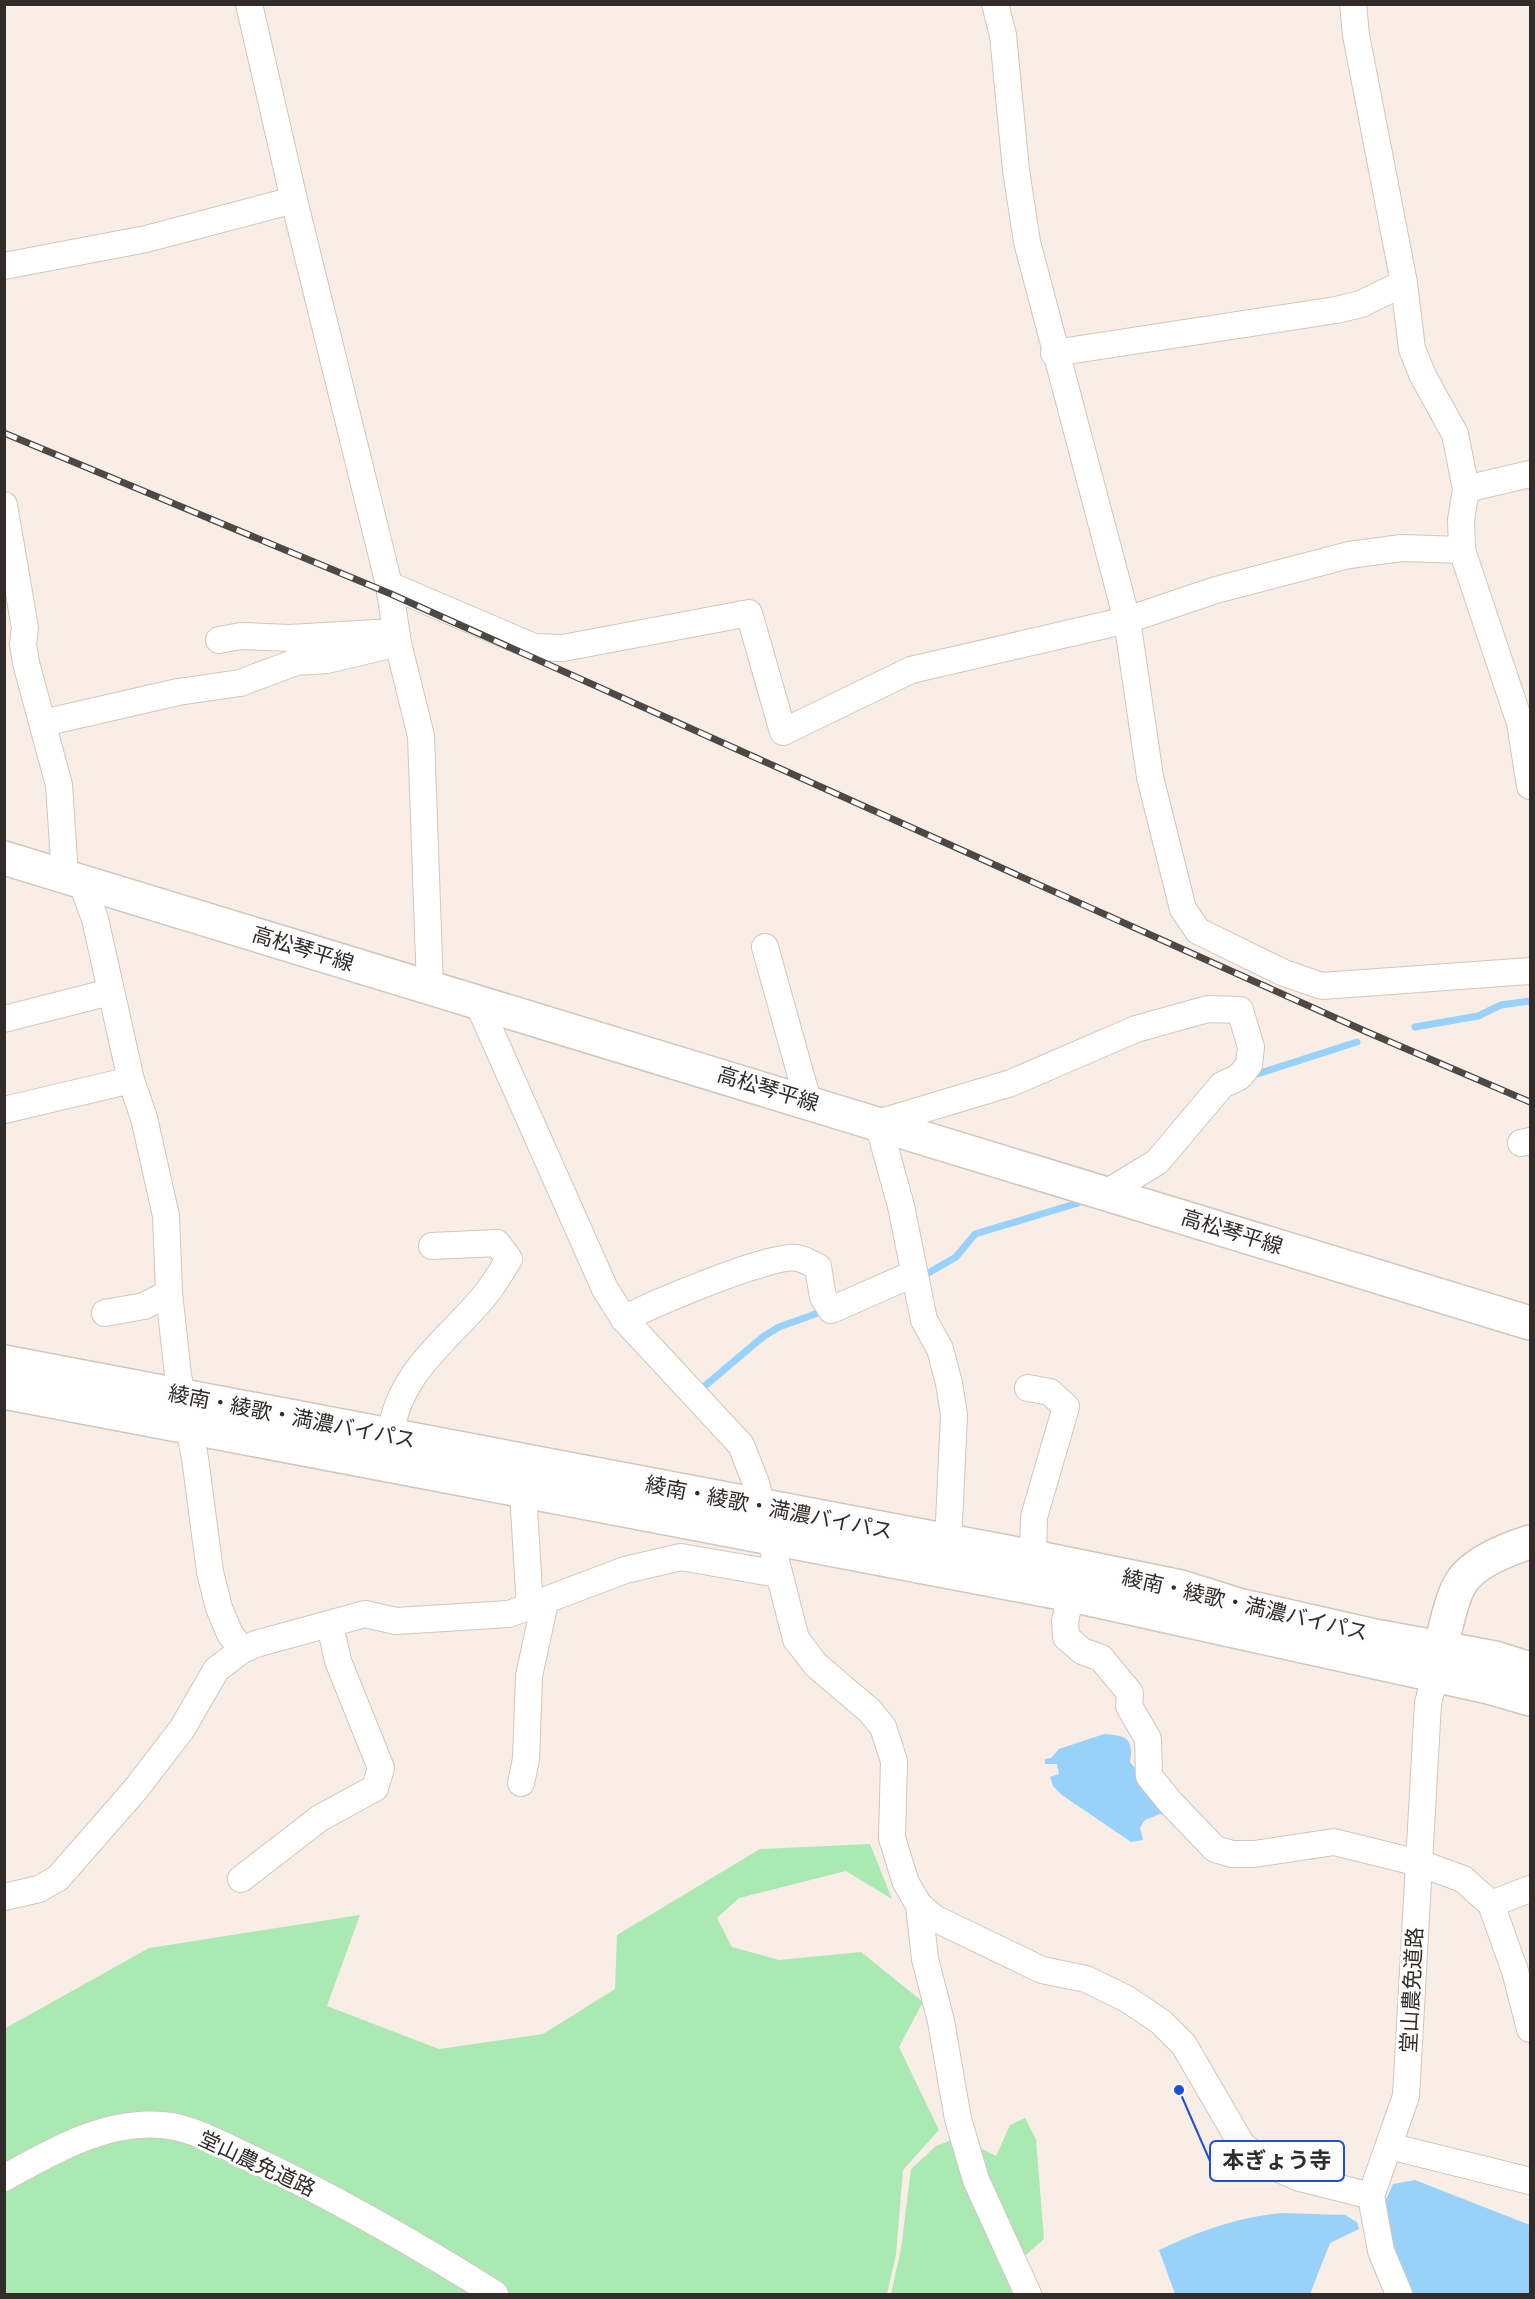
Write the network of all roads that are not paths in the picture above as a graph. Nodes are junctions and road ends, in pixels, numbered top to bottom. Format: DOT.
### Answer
graph roads {
  1 [pos="249,4"];
  2 [pos="995,4"];
  3 [pos="1353,4"];
  4 [pos="294,200"];
  5 [pos="4,266"];
  6 [pos="1404,283"];
  7 [pos="1054,353"];
  8 [pos="1530,474"];
  9 [pos="1466,489"];
  10 [pos="4,505"];
  11 [pos="1462,550"];
  12 [pos="389,585"];
  13 [pos="1127,620"];
  14 [pos="397,638"];
  15 [pos="219,640"];
  16 [pos="43,723"];
  17 [pos="1530,786"];
  18 [pos="4,858"];
  19 [pos="73,879"];
  20 [pos="765,947"];
  21 [pos="1530,970"];
  22 [pos="430,987"];
  23 [pos="111,992"];
  24 [pos="477,1001"];
  25 [pos="4,1019"];
  26 [pos="131,1080"];
  27 [pos="808,1101"];
  28 [pos="4,1110"];
  29 [pos="878,1123"];
  30 [pos="1106,1193"];
  31 [pos="432,1246"];
  32 [pos="913,1274"];
  33 [pos="169,1293"];
  34 [pos="105,1313"];
  35 [pos="624,1319"];
  36 [pos="1530,1323"];
  37 [pos="4,1362"];
  38 [pos="1028,1388"];
  39 [pos="4,1392"];
  40 [pos="186,1412"];
  41 [pos="390,1436"];
  42 [pos="523,1492"];
  43 [pos="766,1522"];
  44 [pos="1530,1542"];
  45 [pos="948,1543"];
  46 [pos="1033,1557"];
  47 [pos="778,1574"];
  48 [pos="1071,1595"];
  49 [pos="537,1605"];
  50 [pos="330,1625"];
  51 [pos="242,1650"];
  52 [pos="1438,1662"];
  53 [pos="1530,1669"];
  54 [pos="1530,1699"];
  55 [pos="521,1784"];
  56 [pos="1419,1863"];
  57 [pos="241,1879"];
  58 [pos="1530,1889"];
  59 [pos="4,1897"];
  60 [pos="1491,1904"];
  61 [pos="919,1905"];
  62 [pos="1530,2029"];
  63 [pos="1389,2146"];
  64 [pos="4,2178"];
  65 [pos="1530,2181"];
  66 [pos="1371,2196"];
  67 [pos="495,2295"];
  68 [pos="1028,2295"];
  69 [pos="1399,2295"];
  1 -- 4 [label="street"];
  2 -- 7 [label="street"];
  3 -- 6 [label="street"];
  4 -- 5 [label="street"];
  4 -- 12 [label="street"];
  6 -- 7 [label="street"];
  6 -- 9 [label="street"];
  7 -- 13 [label="street"];
  8 -- 9 [label="street"];
  9 -- 11 [label="street"];
  10 -- 16 [label="street"];
  11 -- 13 [label="street"];
  11 -- 17 [label="street"];
  12 -- 13 [label="street"];
  12 -- 14 [label="street"];
  13 -- 21 [label="street"];
  14 -- 15 [label="street"];
  14 -- 16 [label="street"];
  14 -- 22 [label="street"];
  16 -- 19 [label="street"];
  18 -- 19 [label="main road, 高松琴平線"];
  19 -- 22 [label="main road, 高松琴平線"];
  19 -- 23 [label="street"];
  20 -- 27 [label="street"];
  22 -- 24 [label="main road, 高松琴平線"];
  23 -- 25 [label="street"];
  23 -- 26 [label="street"];
  24 -- 27 [label="main road, 高松琴平線"];
  24 -- 35 [label="street"];
  26 -- 28 [label="street"];
  26 -- 33 [label="street"];
  27 -- 29 [label="main road, 高松琴平線"];
  29 -- 30 [label="main road, 高松琴平線"];
  29 -- 30 [label="street"];
  29 -- 32 [label="street"];
  30 -- 36 [label="main road, 高松琴平線"];
  31 -- 41 [label="street"];
  32 -- 35 [label="street"];
  32 -- 45 [label="street"];
  33 -- 34 [label="street"];
  33 -- 40 [label="street"];
  35 -- 43 [label="street"];
  37 -- 40 [label="main road, 綾南・綾歌・満濃バイパス"];
  38 -- 46 [label="street"];
  39 -- 40 [label="main road, 綾南・綾歌・満濃バイパス"];
  40 -- 41 [label="main road, 綾南・綾歌・満濃バイパス"];
  40 -- 42 [label="main road, 綾南・綾歌・満濃バイパス"];
  40 -- 51 [label="street"];
  41 -- 43 [label="main road, 綾南・綾歌・満濃バイパス"];
  42 -- 43 [label="main road, 綾南・綾歌・満濃バイパス"];
  42 -- 49 [label="street"];
  43 -- 45 [label="main road, 綾南・綾歌・満濃バイパス"];
  43 -- 47 [label="street"];
  43 -- 48 [label="main road, 綾南・綾歌・満濃バイパス"];
  44 -- 52 [label="main road"];
  45 -- 46 [label="main road, 綾南・綾歌・満濃バイパス"];
  46 -- 48 [label="street"];
  46 -- 52 [label="main road, 綾南・綾歌・満濃バイパス"];
  47 -- 49 [label="street"];
  47 -- 61 [label="street"];
  48 -- 52 [label="main road, 綾南・綾歌・満濃バイパス"];
  48 -- 56 [label="street"];
  49 -- 50 [label="street"];
  49 -- 55 [label="street"];
  50 -- 51 [label="street"];
  50 -- 57 [label="street"];
  51 -- 59 [label="street"];
  52 -- 53 [label="main road, 綾南・綾歌・満濃バイパス"];
  52 -- 54 [label="main road, 綾南・綾歌・満濃バイパス"];
  52 -- 56 [label="street, 堂山農免道路"];
  56 -- 60 [label="street"];
  56 -- 63 [label="street, 堂山農免道路"];
  58 -- 60 [label="street"];
  60 -- 62 [label="street"];
  61 -- 66 [label="street"];
  61 -- 68 [label="street"];
  63 -- 65 [label="street"];
  63 -- 66 [label="street, 堂山農免道路"];
  64 -- 67 [label="street, 堂山農免道路"];
  66 -- 69 [label="street"];
}
